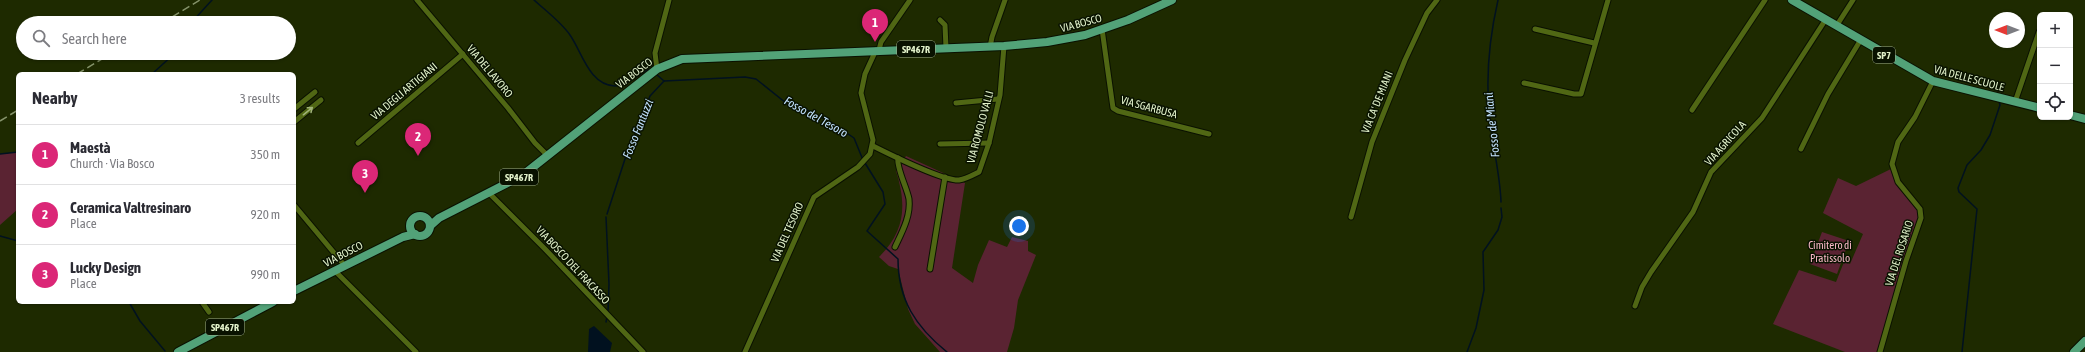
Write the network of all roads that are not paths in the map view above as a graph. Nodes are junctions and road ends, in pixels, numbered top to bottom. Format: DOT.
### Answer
graph roads {
  1 [pos="417,0"];
  2 [pos="669,0"];
  3 [pos="910,0"];
  4 [pos="1005,0"];
  5 [pos="1172,0"];
  6 [pos="1437,0"];
  7 [pos="1608,0"];
  8 [pos="1765,0"];
  9 [pos="1792,0"];
  10 [pos="1853,0"];
  11 [pos="1826,19"];
  12 [pos="940,20"];
  13 [pos="1837,25"];
  14 [pos="1102,29"];
  15 [pos="1535,30"];
  16 [pos="2037,38"];
  17 [pos="1860,41"];
  18 [pos="1594,43"];
  19 [pos="1004,46"];
  20 [pos="990,47"];
  21 [pos="946,48"];
  22 [pos="877,50"];
  23 [pos="463,54"];
  24 [pos="654,71"];
  25 [pos="1933,81"];
  26 [pos="1524,82"];
  27 [pos="315,92"];
  28 [pos="998,99"];
  29 [pos="322,100"];
  30 [pos="2014,102"];
  31 [pos="956,103"];
  32 [pos="296,107"];
  33 [pos="2037,107"];
  34 [pos="1692,110"];
  35 [pos="2073,116"];
  36 [pos="2085,119"];
  37 [pos="296,120"];
  38 [pos="1209,134"];
  39 [pos="358,143"];
  40 [pos="988,143"];
  41 [pos="940,144"];
  42 [pos="873,146"];
  43 [pos="1800,149"];
  44 [pos="548,156"];
  45 [pos="898,158"];
  46 [pos="945,177"];
  47 [pos="489,193"];
  48 [pos="296,207"];
  49 [pos="1351,217"];
  50 [pos="428,222"];
  51 [pos="413,231"];
  52 [pos="895,247"];
  53 [pos="345,266"];
  54 [pos="930,269"];
  55 [pos="334,271"];
  56 [pos="296,290"];
  57 [pos="203,304"];
  58 [pos="269,304"];
  59 [pos="1635,306"];
  60 [pos="208,312"];
  61 [pos="2085,341"];
  62 [pos="178,352"];
  63 [pos="416,352"];
  64 [pos="642,352"];
  65 [pos="746,352"];
  66 [pos="1880,352"];
  67 [pos="2074,352"];
  1 -- 23 [label="street, VIA DEL LAVORO"];
  2 -- 24 [label="street"];
  3 -- 22 [label="street"];
  4 -- 20 [label="street"];
  5 -- 14 [label="main road, VIA BOSCO / SP467R"];
  6 -- 49 [label="street, VIA CA' DE MIANI"];
  7 -- 18 [label="street"];
  8 -- 34 [label="street"];
  9 -- 11 [label="main road, VIA DELLE SCUOLE / SP7"];
  10 -- 13 [label="street"];
  11 -- 13 [label="main road, VIA DELLE SCUOLE / SP7"];
  11 -- 59 [label="street, VIA AGRICOLA"];
  12 -- 21 [label="street"];
  13 -- 17 [label="main road, VIA DELLE SCUOLE / SP7"];
  14 -- 19 [label="main road, VIA BOSCO / SP467R"];
  14 -- 38 [label="street, VIA SGARBUSA"];
  15 -- 18 [label="street"];
  16 -- 30 [label="street"];
  17 -- 25 [label="main road, VIA DELLE SCUOLE / SP7"];
  17 -- 43 [label="street"];
  18 -- 26 [label="street"];
  19 -- 20 [label="main road, VIA BOSCO / SP467R"];
  19 -- 28 [label="street, VIA ROMOLO VALLI"];
  20 -- 21 [label="main road, VIA BOSCO / SP467R"];
  21 -- 22 [label="main road, VIA BOSCO / SP467R"];
  22 -- 24 [label="main road, VIA BOSCO / SP467R"];
  22 -- 42 [label="street"];
  23 -- 39 [label="street, VIA DEGLI ARTIGIANI"];
  23 -- 44 [label="street, VIA DEL LAVORO"];
  24 -- 44 [label="main road, VIA BOSCO / SP467R"];
  25 -- 30 [label="main road, VIA DELLE SCUOLE / SP7"];
  25 -- 66 [label="street, VIA DEL ROSARIO"];
  27 -- 32 [label="street"];
  28 -- 31 [label="street"];
  28 -- 40 [label="street, VIA ROMOLO VALLI"];
  37 -- 29 [label="street, one-way"];
  30 -- 33 [label="main road, VIA DELLE SCUOLE / SP7"];
  35 -- 36 [label="main road"];
  40 -- 41 [label="street"];
  40 -- 46 [label="street, VIA ROMOLO VALLI"];
  42 -- 45 [label="street, VIA ROMOLO VALLI"];
  42 -- 65 [label="street, VIA DEL TESORO"];
  44 -- 47 [label="main road, VIA BOSCO / SP467R"];
  45 -- 46 [label="street, VIA ROMOLO VALLI"];
  45 -- 52 [label="street"];
  46 -- 54 [label="street"];
  47 -- 50 [label="main road, VIA BOSCO / SP467R"];
  47 -- 64 [label="street, VIA BOSCO DEL FRACASSO"];
  48 -- 53 [label="street"];
  50 -- 51 [label="main road, VIA BOSCO / SP467R"];
  50 -- 51 [label="main road, VIA BOSCO / SP467R"];
  51 -- 53 [label="main road, VIA BOSCO / SP467R"];
  53 -- 55 [label="main road, VIA BOSCO / SP467R"];
  55 -- 56 [label="main road, VIA BOSCO / SP467R"];
  55 -- 63 [label="street"];
  57 -- 60 [label="street"];
  58 -- 62 [label="main road, SP467R"];
  61 -- 67 [label="main road"];
}
